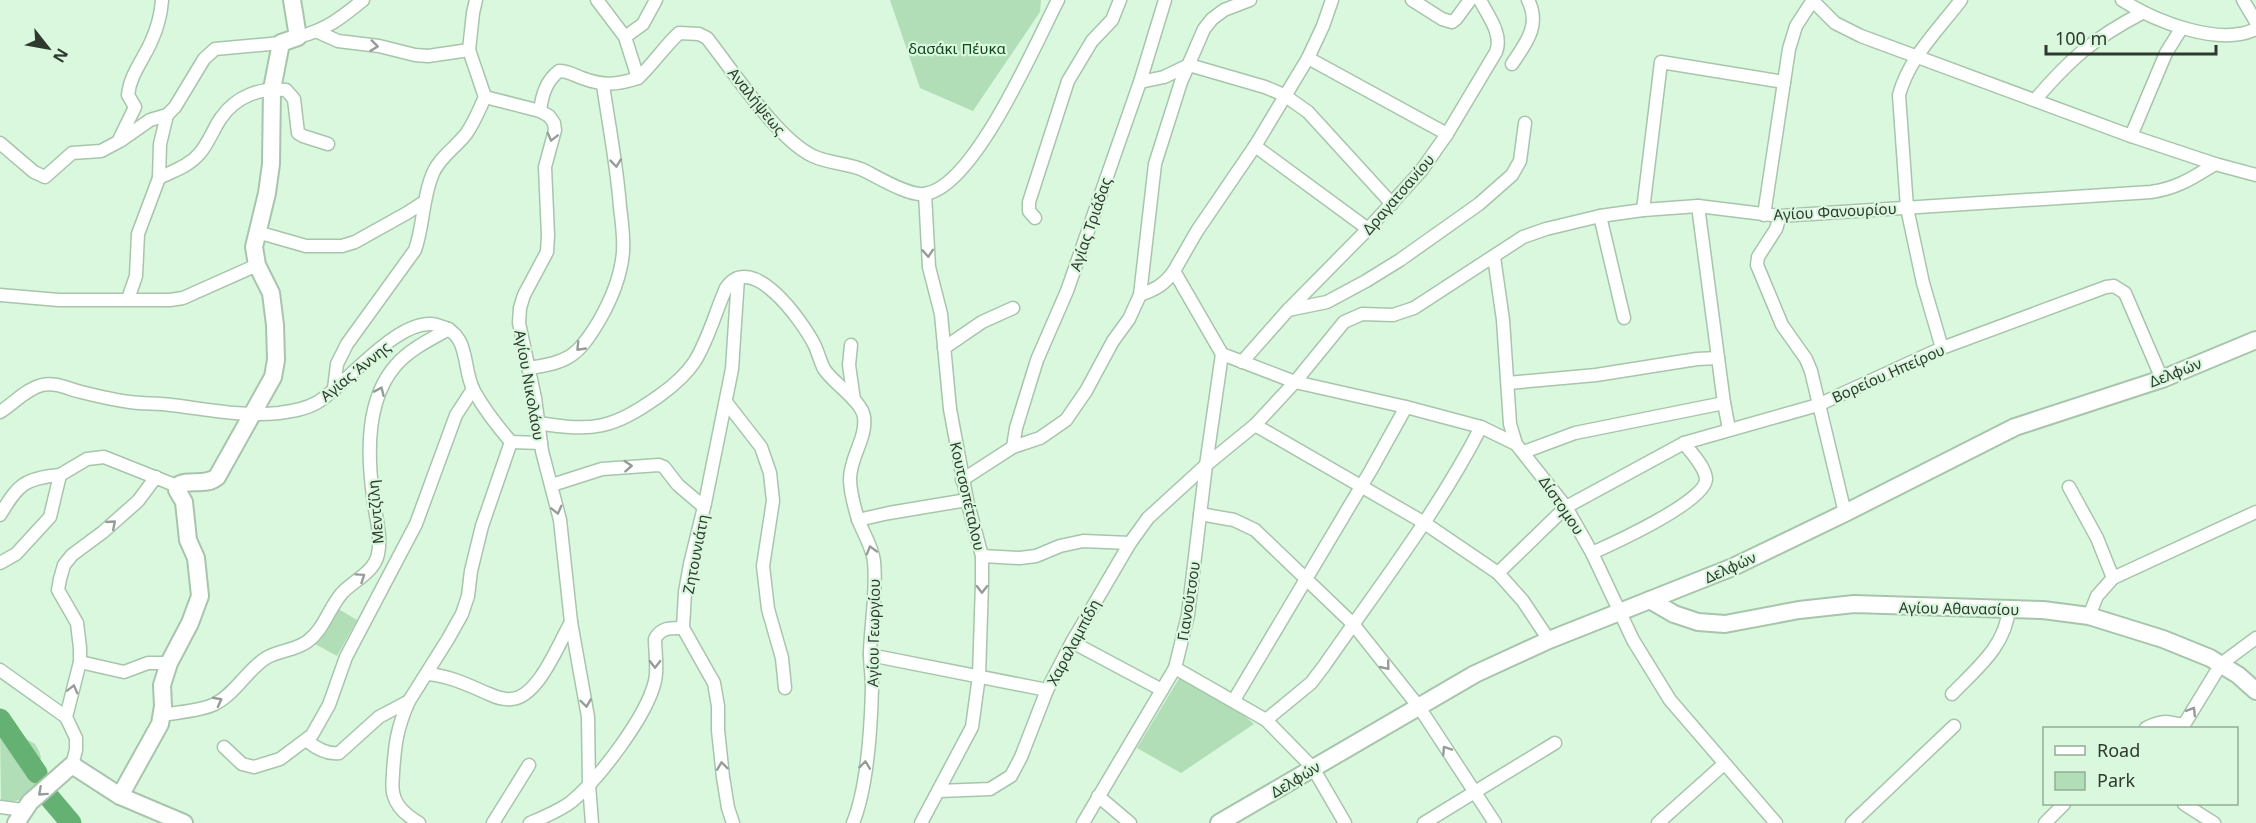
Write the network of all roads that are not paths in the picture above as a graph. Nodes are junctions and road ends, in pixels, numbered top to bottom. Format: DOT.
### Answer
graph roads {
  1 [pos="162,0"];
  2 [pos="292,0"];
  3 [pos="363,0"];
  4 [pos="476,0"];
  5 [pos="597,0"];
  6 [pos="656,0"];
  7 [pos="1058,0"];
  8 [pos="1120,0"];
  9 [pos="1165,0"];
  10 [pos="1250,0"];
  11 [pos="1332,0"];
  12 [pos="1412,0"];
  13 [pos="1470,0"];
  14 [pos="1480,0"];
  15 [pos="1528,0"];
  16 [pos="1812,0"];
  17 [pos="1960,0"];
  18 [pos="2122,0"];
  19 [pos="2243,0"];
  20 [pos="2142,14"];
  21 [pos="2256,22"];
  22 [pos="2181,29"];
  23 [pos="2256,29"];
  24 [pos="318,32"];
  25 [pos="298,37"];
  26 [pos="625,37"];
  27 [pos="281,42"];
  28 [pos="469,50"];
  29 [pos="1917,57"];
  30 [pos="1308,58"];
  31 [pos="1512,64"];
  32 [pos="1189,65"];
  33 [pos="638,78"];
  34 [pos="1140,82"];
  35 [pos="1784,82"];
  36 [pos="603,85"];
  37 [pos="272,89"];
  38 [pos="1284,95"];
  39 [pos="485,97"];
  40 [pos="2035,100"];
  41 [pos="540,111"];
  42 [pos="167,115"];
  43 [pos="1525,123"];
  44 [pos="1447,134"];
  45 [pos="2131,136"];
  46 [pos="0,142"];
  47 [pos="118,142"];
  48 [pos="328,144"];
  49 [pos="1255,146"];
  50 [pos="2215,164"];
  51 [pos="2256,175"];
  52 [pos="159,178"];
  53 [pos="925,194"];
  54 [pos="424,202"];
  55 [pos="1392,204"];
  56 [pos="1698,206"];
  57 [pos="1907,208"];
  58 [pos="1643,210"];
  59 [pos="1764,215"];
  60 [pos="1600,216"];
  61 [pos="1780,216"];
  62 [pos="1035,218"];
  63 [pos="1368,229"];
  64 [pos="257,232"];
  65 [pos="1494,257"];
  66 [pos="257,265"];
  67 [pos="1174,271"];
  68 [pos="738,278"];
  69 [pos="0,295"];
  70 [pos="1140,295"];
  71 [pos="128,299"];
  72 [pos="1013,308"];
  73 [pos="1288,310"];
  74 [pos="1624,318"];
  75 [pos="448,329"];
  76 [pos="2256,340"];
  77 [pos="851,345"];
  78 [pos="944,348"];
  79 [pos="1942,348"];
  80 [pos="1222,354"];
  81 [pos="1718,358"];
  82 [pos="1242,362"];
  83 [pos="528,368"];
  84 [pos="2162,379"];
  85 [pos="1295,382"];
  86 [pos="1508,384"];
  87 [pos="333,389"];
  88 [pos="473,390"];
  89 [pos="854,401"];
  90 [pos="726,402"];
  91 [pos="1724,403"];
  92 [pos="1818,405"];
  93 [pos="1406,407"];
  94 [pos="0,412"];
  95 [pos="251,414"];
  96 [pos="538,423"];
  97 [pos="1255,425"];
  98 [pos="1481,427"];
  99 [pos="1729,429"];
  100 [pos="511,442"];
  101 [pos="541,443"];
  102 [pos="1684,443"];
  103 [pos="1013,447"];
  104 [pos="1520,448"];
  105 [pos="1206,465"];
  106 [pos="60,475"];
  107 [pos="156,477"];
  108 [pos="962,480"];
  109 [pos="552,485"];
  110 [pos="177,486"];
  111 [pos="1361,486"];
  112 [pos="2069,487"];
  113 [pos="967,500"];
  114 [pos="704,507"];
  115 [pos="1566,507"];
  116 [pos="2256,512"];
  117 [pos="1845,513"];
  118 [pos="1200,514"];
  119 [pos="0,515"];
  120 [pos="858,520"];
  121 [pos="1423,522"];
  122 [pos="1130,543"];
  123 [pos="1592,553"];
  124 [pos="982,556"];
  125 [pos="0,562"];
  126 [pos="1498,573"];
  127 [pos="2114,578"];
  128 [pos="1305,579"];
  129 [pos="1650,600"];
  130 [pos="2009,608"];
  131 [pos="1621,612"];
  132 [pos="2089,616"];
  133 [pos="571,622"];
  134 [pos="1353,624"];
  135 [pos="683,628"];
  136 [pos="2256,638"];
  137 [pos="1549,640"];
  138 [pos="1072,642"];
  139 [pos="870,655"];
  140 [pos="80,662"];
  141 [pos="169,663"];
  142 [pos="2221,664"];
  143 [pos="1175,668"];
  144 [pos="0,670"];
  145 [pos="428,674"];
  146 [pos="979,676"];
  147 [pos="785,688"];
  148 [pos="1047,690"];
  149 [pos="1162,690"];
  150 [pos="2256,691"];
  151 [pos="1952,694"];
  152 [pos="1234,700"];
  153 [pos="409,701"];
  154 [pos="1419,707"];
  155 [pos="162,715"];
  156 [pos="66,717"];
  157 [pos="1266,720"];
  158 [pos="1954,726"];
  159 [pos="2149,727"];
  160 [pos="306,741"];
  161 [pos="1555,743"];
  162 [pos="224,747"];
  163 [pos="1724,764"];
  164 [pos="72,765"];
  165 [pos="529,765"];
  166 [pos="1313,768"];
  167 [pos="589,785"];
  168 [pos="939,791"];
  169 [pos="1474,792"];
  170 [pos="120,796"];
  171 [pos="1098,796"];
  172 [pos="1260,801"];
  173 [pos="2063,805"];
  174 [pos="2186,805"];
  175 [pos="0,807"];
  176 [pos="20,817"];
  177 [pos="184,823"];
  178 [pos="419,823"];
  179 [pos="493,823"];
  180 [pos="530,823"];
  181 [pos="592,823"];
  182 [pos="733,823"];
  183 [pos="854,823"];
  184 [pos="921,823"];
  185 [pos="1083,823"];
  186 [pos="1130,823"];
  187 [pos="1219,823"];
  188 [pos="1236,823"];
  189 [pos="1345,823"];
  190 [pos="1424,823"];
  191 [pos="1495,823"];
  192 [pos="1658,823"];
  193 [pos="1776,823"];
  194 [pos="1852,823"];
  195 [pos="2044,823"];
  196 [pos="2214,823"];
  1 -- 47 [label="street"];
  2 -- 25 [label="main road"];
  3 -- 24 [label="street"];
  4 -- 28 [label="street"];
  5 -- 26 [label="street"];
  6 -- 26 [label="street"];
  7 -- 53 [label="street"];
  8 -- 62 [label="street"];
  9 -- 34 [label="street, Αγίας Τριάδας"];
  10 -- 32 [label="street"];
  11 -- 30 [label="street"];
  12 -- 13 [label="street"];
  14 -- 44 [label="street, Δραγατσανίου"];
  15 -- 31 [label="street"];
  16 -- 29 [label="street"];
  16 -- 35 [label="street"];
  17 -- 29 [label="street"];
  18 -- 20 [label="street"];
  19 -- 21 [label="street"];
  20 -- 22 [label="street"];
  20 -- 40 [label="street"];
  22 -- 23 [label="street"];
  22 -- 45 [label="street"];
  24 -- 25 [label="street"];
  24 -- 28 [label="street, one-way"];
  25 -- 27 [label="main road"];
  26 -- 33 [label="street"];
  27 -- 37 [label="main road"];
  27 -- 42 [label="street"];
  28 -- 39 [label="street"];
  29 -- 40 [label="street"];
  29 -- 57 [label="street"];
  30 -- 38 [label="street"];
  30 -- 44 [label="street"];
  32 -- 34 [label="street"];
  32 -- 38 [label="street"];
  32 -- 70 [label="street"];
  33 -- 36 [label="street"];
  33 -- 53 [label="street, Αναλήψεως"];
  34 -- 103 [label="street, Αγίας Τριάδας"];
  35 -- 58 [label="street"];
  35 -- 59 [label="street"];
  36 -- 41 [label="street"];
  36 -- 83 [label="street, one-way"];
  37 -- 48 [label="street"];
  37 -- 52 [label="street"];
  37 -- 64 [label="main road"];
  38 -- 49 [label="street"];
  38 -- 55 [label="street"];
  39 -- 41 [label="street"];
  39 -- 54 [label="street"];
  40 -- 45 [label="street"];
  41 -- 83 [label="street, Αγίου Νικολάου, one-way"];
  42 -- 47 [label="street"];
  42 -- 52 [label="street"];
  43 -- 73 [label="street"];
  44 -- 55 [label="street, Δραγατσανίου"];
  45 -- 50 [label="street"];
  46 -- 47 [label="street"];
  49 -- 63 [label="street"];
  49 -- 67 [label="street"];
  50 -- 51 [label="street"];
  50 -- 57 [label="street, Αγίου Φανουρίου"];
  52 -- 71 [label="street"];
  53 -- 78 [label="street, Κουτσοπέταλου, one-way"];
  54 -- 64 [label="street"];
  54 -- 87 [label="street"];
  55 -- 63 [label="street, Δραγατσανίου"];
  56 -- 58 [label="street, Αγίου Φανουρίου"];
  56 -- 59 [label="street, Αγίου Φανουρίου"];
  56 -- 81 [label="street"];
  57 -- 61 [label="street, Αγίου Φανουρίου"];
  57 -- 79 [label="street"];
  58 -- 60 [label="street, Αγίου Φανουρίου"];
  59 -- 61 [label="street, Αγίου Φανουρίου"];
  60 -- 65 [label="street, Αγίου Φανουρίου"];
  60 -- 74 [label="street"];
  61 -- 92 [label="street"];
  63 -- 73 [label="street, Δραγατσανίου"];
  64 -- 66 [label="main road"];
  65 -- 85 [label="street, Αγίου Φανουρίου"];
  65 -- 86 [label="street"];
  66 -- 71 [label="street"];
  66 -- 95 [label="main road"];
  67 -- 70 [label="street"];
  67 -- 80 [label="street"];
  68 -- 89 [label="street"];
  68 -- 90 [label="street, Ζητουνιάτη"];
  68 -- 96 [label="street"];
  69 -- 71 [label="street"];
  70 -- 103 [label="street"];
  72 -- 78 [label="street"];
  73 -- 82 [label="street, Δραγατσανίου"];
  75 -- 87 [label="street, Αγίας Άννης"];
  75 -- 88 [label="street"];
  155 -- 75 [label="street, Μεντζίλη, one-way"];
  76 -- 84 [label="main road, Δελφών"];
  77 -- 89 [label="street, Αγίου Γεωργίου"];
  78 -- 108 [label="street, Κουτσοπέταλου"];
  79 -- 84 [label="street, Βορείου Ηπείρου"];
  79 -- 92 [label="street, Βορείου Ηπείρου"];
  80 -- 82 [label="street, Δίστομου"];
  80 -- 105 [label="street, Γιανούτσου"];
  81 -- 86 [label="street"];
  81 -- 91 [label="street"];
  82 -- 85 [label="street, Δίστομου"];
  83 -- 96 [label="street, Αγίου Νικολάου"];
  84 -- 117 [label="main road, Δελφών"];
  85 -- 93 [label="street, Δίστομου"];
  85 -- 97 [label="street, Αγίου Φανουρίου"];
  86 -- 104 [label="street"];
  87 -- 95 [label="street, Αγίας Άννης"];
  88 -- 100 [label="street"];
  88 -- 160 [label="street"];
  89 -- 120 [label="street, Αγίου Γεωργίου"];
  90 -- 114 [label="street, Ζητουνιάτη"];
  90 -- 147 [label="street"];
  91 -- 99 [label="street"];
  91 -- 104 [label="street"];
  92 -- 99 [label="street, Βορείου Ηπείρου"];
  92 -- 117 [label="street"];
  93 -- 98 [label="street, Δίστομου"];
  93 -- 111 [label="street"];
  94 -- 95 [label="street, Αγίας Άννης"];
  95 -- 110 [label="main road"];
  96 -- 101 [label="street, Αγίου Νικολάου"];
  97 -- 105 [label="street, Αγίου Φανουρίου"];
  97 -- 111 [label="street"];
  98 -- 104 [label="street, Δίστομου"];
  98 -- 121 [label="street"];
  99 -- 102 [label="street, Βορείου Ηπείρου"];
  100 -- 101 [label="street"];
  100 -- 145 [label="street"];
  101 -- 109 [label="street, Αγίου Νικολάου"];
  102 -- 115 [label="street, Βορείου Ηπείρου"];
  102 -- 123 [label="street"];
  103 -- 108 [label="street"];
  104 -- 115 [label="street, Δίστομου"];
  105 -- 118 [label="street, Γιανούτσου"];
  105 -- 122 [label="street, Χαραλαμπίδη"];
  106 -- 107 [label="street"];
  106 -- 119 [label="street"];
  106 -- 125 [label="street"];
  107 -- 110 [label="street"];
  140 -- 107 [label="street, one-way"];
  108 -- 113 [label="street, Κουτσοπέταλου"];
  109 -- 114 [label="street, one-way"];
  109 -- 133 [label="street, Αγίου Νικολάου, one-way"];
  110 -- 141 [label="main road"];
  111 -- 121 [label="street"];
  111 -- 128 [label="street"];
  112 -- 127 [label="street"];
  113 -- 120 [label="street"];
  113 -- 124 [label="street, Κουτσοπέταλου"];
  114 -- 135 [label="street, Ζητουνιάτη"];
  115 -- 123 [label="street, Δίστομου"];
  115 -- 126 [label="street, Βορείου Ηπείρου"];
  116 -- 127 [label="street"];
  117 -- 129 [label="main road, Δελφών"];
  118 -- 128 [label="street"];
  118 -- 143 [label="street, Γιανούτσου"];
  139 -- 120 [label="street, Αγίου Γεωργίου, one-way"];
  121 -- 126 [label="street"];
  121 -- 134 [label="street"];
  122 -- 124 [label="street"];
  122 -- 138 [label="street, Χαραλαμπίδη"];
  123 -- 131 [label="street, Δίστομου"];
  124 -- 146 [label="street, Κουτσοπέταλου, one-way"];
  126 -- 137 [label="street"];
  127 -- 132 [label="street"];
  128 -- 134 [label="street"];
  128 -- 152 [label="street"];
  129 -- 130 [label="main road, Αγίου Αθανασίου"];
  129 -- 131 [label="main road, Δελφών"];
  130 -- 132 [label="main road, Αγίου Αθανασίου"];
  130 -- 151 [label="street"];
  131 -- 137 [label="main road, Δελφών"];
  131 -- 163 [label="street, Δίστομου"];
  132 -- 142 [label="main road, Αγίου Αθανασίου"];
  133 -- 145 [label="street"];
  133 -- 167 [label="street, Αγίου Νικολάου, one-way"];
  134 -- 154 [label="street, one-way"];
  134 -- 157 [label="street"];
  135 -- 167 [label="street, one-way"];
  182 -- 135 [label="street, one-way"];
  136 -- 142 [label="street"];
  137 -- 154 [label="main road, Δελφών"];
  138 -- 148 [label="street, Χαραλαμπίδη"];
  138 -- 149 [label="street"];
  139 -- 146 [label="street"];
  183 -- 139 [label="street, Αγίου Γεωργίου, one-way"];
  140 -- 141 [label="street"];
  156 -- 140 [label="street, one-way"];
  141 -- 155 [label="main road"];
  142 -- 150 [label="main road, Αγίου Αθανασίου"];
  159 -- 142 [label="street, one-way"];
  143 -- 149 [label="street, Γιανούτσου"];
  143 -- 152 [label="street"];
  144 -- 156 [label="street"];
  145 -- 153 [label="street"];
  146 -- 148 [label="street"];
  146 -- 168 [label="street, Κουτσοπέταλου"];
  148 -- 168 [label="street, Χαραλαμπίδη"];
  149 -- 171 [label="street, Γιανούτσου"];
  152 -- 157 [label="street"];
  153 -- 160 [label="street"];
  153 -- 178 [label="street"];
  154 -- 166 [label="main road, Δελφών"];
  169 -- 154 [label="street, one-way"];
  155 -- 170 [label="main road"];
  156 -- 164 [label="street"];
  157 -- 166 [label="street"];
  158 -- 194 [label="street"];
  160 -- 162 [label="street"];
  161 -- 169 [label="street"];
  163 -- 192 [label="street"];
  163 -- 193 [label="street, Δίστομου"];
  164 -- 170 [label="main road"];
  164 -- 176 [label="main road, one-way"];
  165 -- 179 [label="street"];
  166 -- 172 [label="main road, Δελφών"];
  166 -- 189 [label="street"];
  167 -- 180 [label="street"];
  167 -- 181 [label="street, Αγίου Νικολάου"];
  168 -- 184 [label="street, Κουτσοπέταλου"];
  169 -- 190 [label="street"];
  169 -- 191 [label="street"];
  170 -- 177 [label="main road"];
  171 -- 185 [label="street, Γιανούτσου"];
  171 -- 186 [label="street"];
  172 -- 187 [label="main road, Δελφών"];
  172 -- 188 [label="main road"];
  173 -- 195 [label="street"];
  174 -- 196 [label="street"];
  175 -- 176 [label="street"];
}
